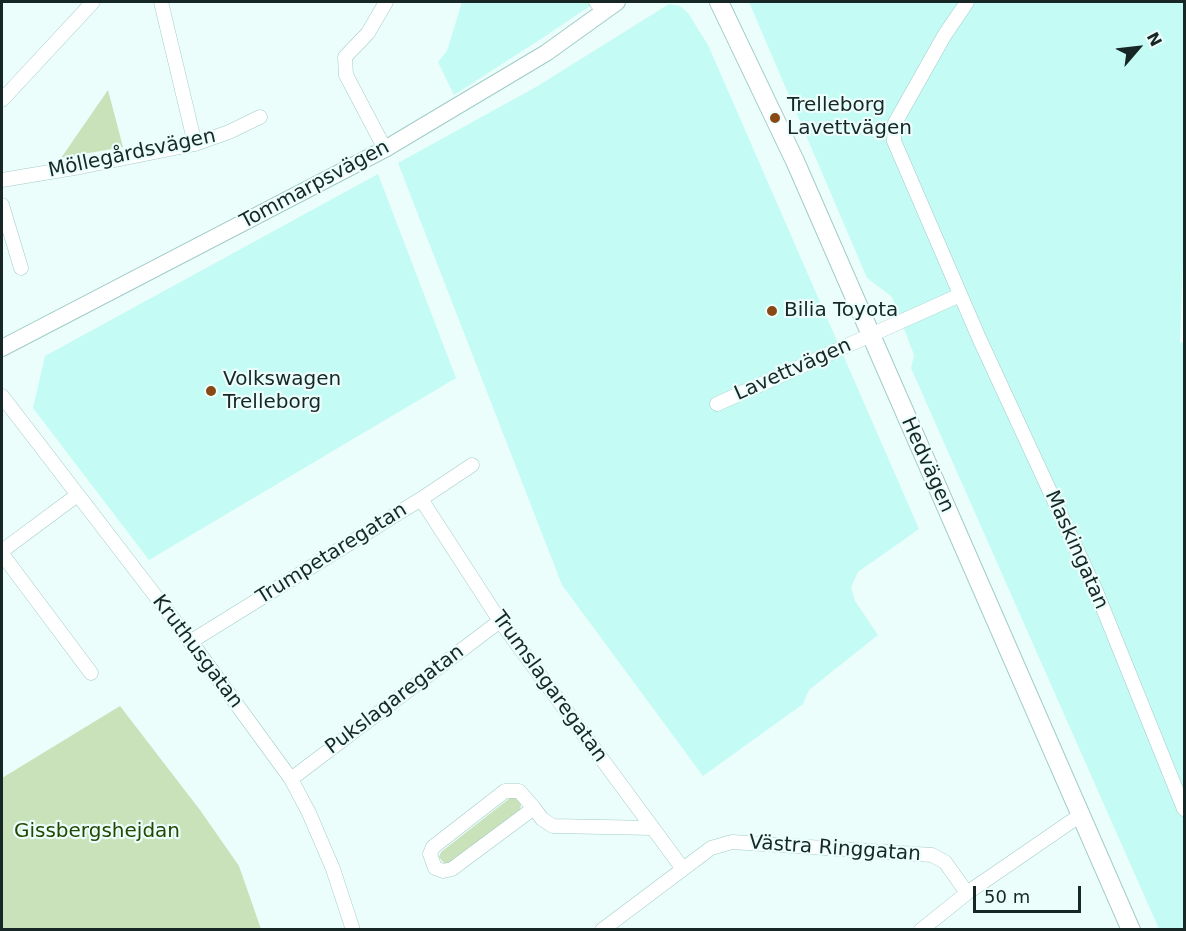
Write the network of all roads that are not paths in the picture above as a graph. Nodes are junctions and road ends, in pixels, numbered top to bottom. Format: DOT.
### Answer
graph roads {
  1 [pos="93,2"];
  2 [pos="161,2"];
  3 [pos="386,2"];
  4 [pos="719,2"];
  5 [pos="967,2"];
  6 [pos="606,5"];
  7 [pos="2,100"];
  8 [pos="260,117"];
  9 [pos="195,144"];
  10 [pos="385,148"];
  11 [pos="2,180"];
  12 [pos="2,205"];
  13 [pos="21,268"];
  14 [pos="960,295"];
  15 [pos="870,336"];
  16 [pos="2,348"];
  17 [pos="2,396"];
  18 [pos="717,404"];
  19 [pos="472,465"];
  20 [pos="76,496"];
  21 [pos="421,499"];
  22 [pos="2,552"];
  23 [pos="500,621"];
  24 [pos="190,642"];
  25 [pos="91,673"];
  26 [pos="291,779"];
  27 [pos="534,808"];
  28 [pos="1185,809"];
  29 [pos="1082,814"];
  30 [pos="652,828"];
  31 [pos="683,869"];
  32 [pos="967,893"];
  33 [pos="353,930"];
  34 [pos="602,930"];
  35 [pos="921,930"];
  36 [pos="1131,930"];
  1 -- 7 [label="street"];
  2 -- 9 [label="street"];
  3 -- 10 [label="street"];
  4 -- 15 [label="main road, Hedvägen"];
  5 -- 14 [label="street, Maskingatan"];
  6 -- 10 [label="street, Tommarpsvägen"];
  8 -- 9 [label="street, Möllegårdsvägen"];
  9 -- 11 [label="street, Möllegårdsvägen"];
  10 -- 16 [label="street, Tommarpsvägen"];
  12 -- 13 [label="street"];
  14 -- 15 [label="street"];
  14 -- 28 [label="street, Maskingatan"];
  15 -- 18 [label="street, Lavettvägen"];
  15 -- 29 [label="main road, Hedvägen"];
  17 -- 20 [label="street, Kruthusgatan"];
  19 -- 21 [label="street, Trumpetaregatan"];
  20 -- 22 [label="street"];
  20 -- 24 [label="street, Kruthusgatan"];
  21 -- 23 [label="street, Trumslagaregatan"];
  21 -- 24 [label="street, Trumpetaregatan"];
  22 -- 25 [label="street"];
  23 -- 26 [label="street, Pukslagaregatan"];
  23 -- 30 [label="street, Trumslagaregatan"];
  24 -- 26 [label="street, Kruthusgatan"];
  26 -- 33 [label="street, Kruthusgatan"];
  27 -- 27 [label="street"];
  27 -- 30 [label="street"];
  29 -- 32 [label="street"];
  29 -- 36 [label="main road, Hedvägen"];
  30 -- 31 [label="street, Trumslagaregatan"];
  31 -- 32 [label="street, Västra Ringgatan"];
  31 -- 34 [label="street"];
  32 -- 35 [label="street"];
}
